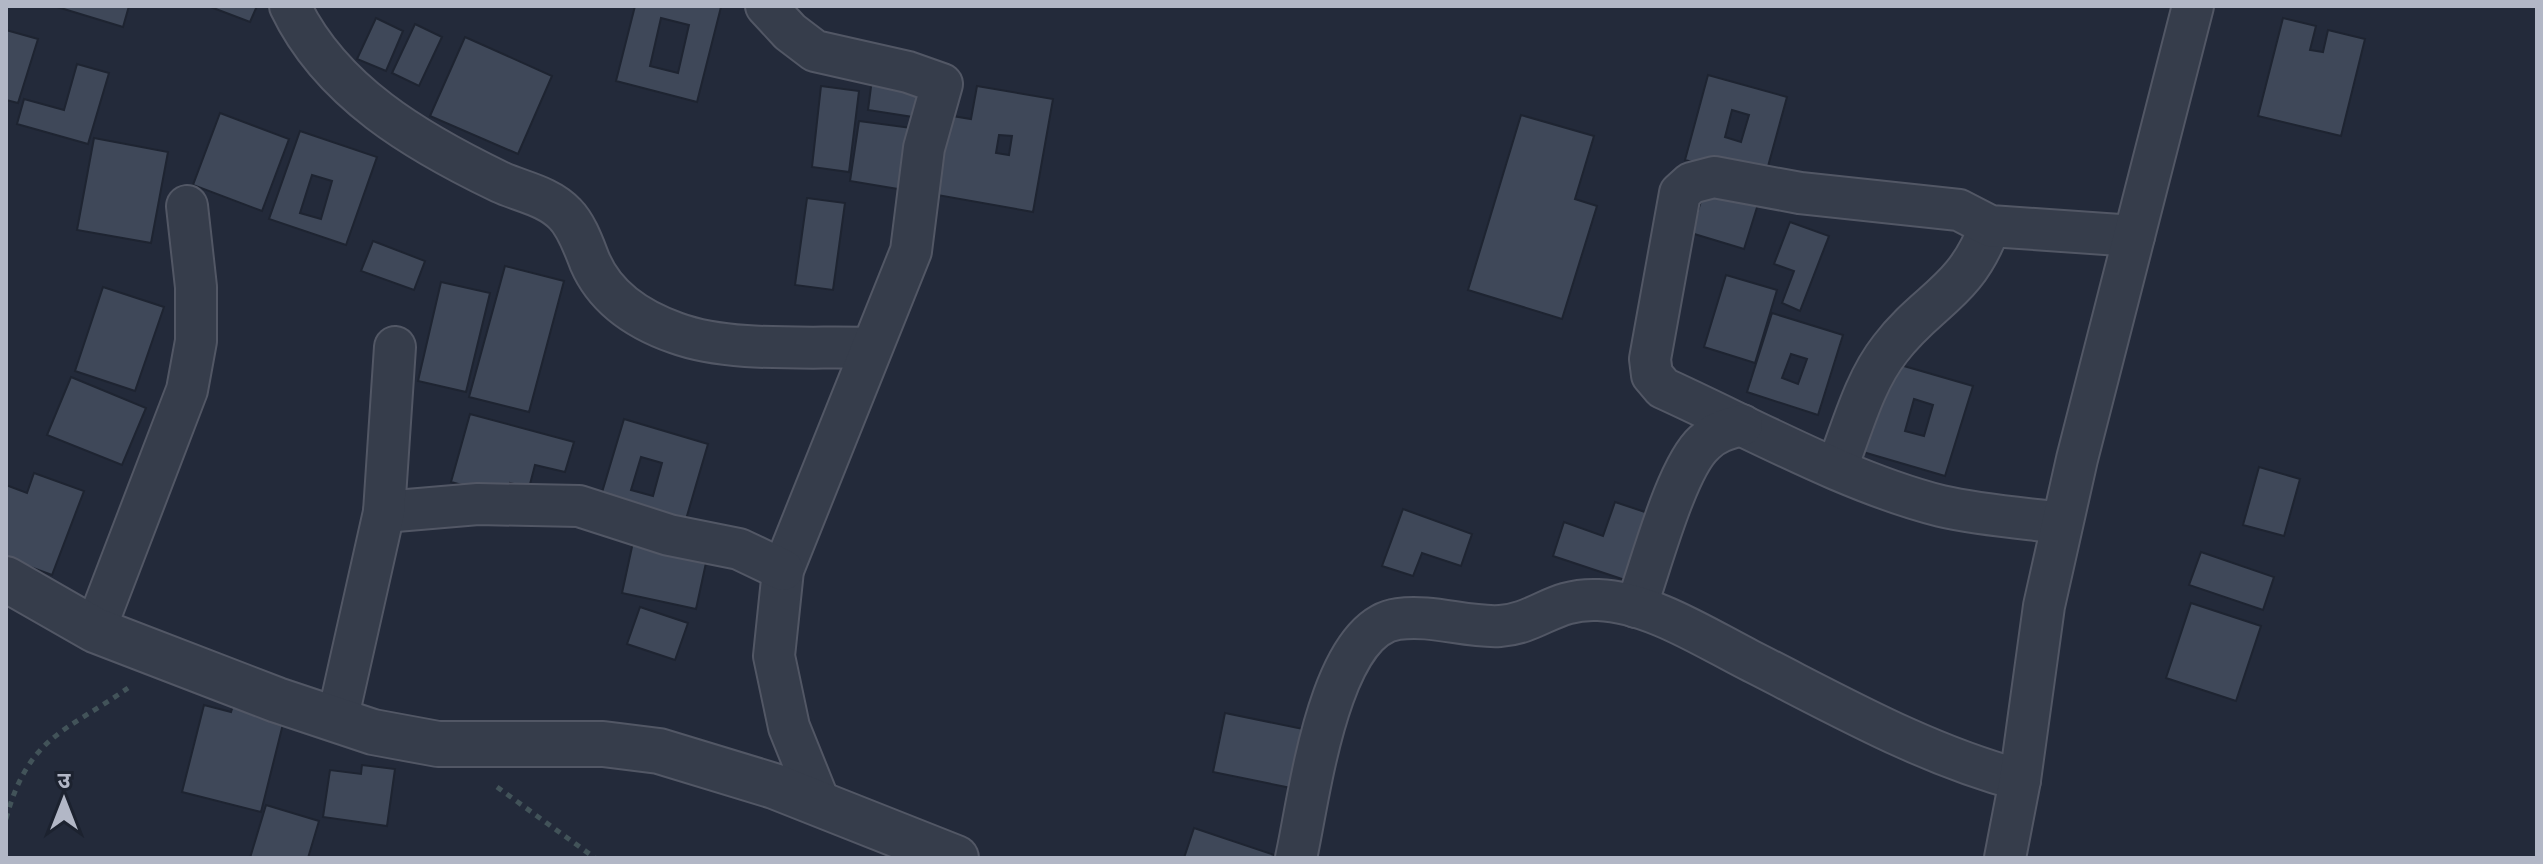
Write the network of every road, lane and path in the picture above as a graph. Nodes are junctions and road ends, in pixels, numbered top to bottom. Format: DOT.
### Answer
graph roads {
  1 [pos="290,6"];
  2 [pos="766,6"];
  3 [pos="2193,6"];
  4 [pos="187,206"];
  5 [pos="1990,226"];
  6 [pos="2134,236"];
  7 [pos="395,347"];
  8 [pos="870,348"];
  9 [pos="1742,425"];
  10 [pos="1837,467"];
  11 [pos="384,512"];
  12 [pos="2062,523"];
  13 [pos="783,570"];
  14 [pos="6,579"];
  15 [pos="1636,607"];
  16 [pos="95,630"];
  17 [pos="169,660"];
  18 [pos="337,721"];
  19 [pos="438,744"];
  20 [pos="2020,780"];
  21 [pos="820,804"];
  22 [pos="6,819"];
  23 [pos="595,858"];
  24 [pos="956,858"];
  25 [pos="1296,858"];
  26 [pos="2005,858"];
  1 -- 8 [label="street"];
  2 -- 8 [label="street"];
  3 -- 6 [label="street"];
  4 -- 16 [label="street"];
  5 -- 6 [label="street"];
  5 -- 9 [label="street"];
  5 -- 10 [label="street"];
  6 -- 12 [label="street"];
  7 -- 11 [label="street"];
  8 -- 13 [label="street"];
  9 -- 10 [label="street"];
  9 -- 15 [label="street"];
  10 -- 12 [label="street"];
  11 -- 13 [label="street"];
  11 -- 18 [label="street"];
  12 -- 20 [label="street"];
  13 -- 21 [label="street"];
  14 -- 16 [label="street"];
  15 -- 20 [label="street"];
  15 -- 25 [label="street"];
  16 -- 17 [label="street"];
  17 -- 18 [label="street"];
  17 -- 22 [label="path"];
  18 -- 19 [label="street"];
  19 -- 21 [label="street"];
  19 -- 23 [label="path"];
  20 -- 26 [label="street"];
  21 -- 24 [label="street"];
}
